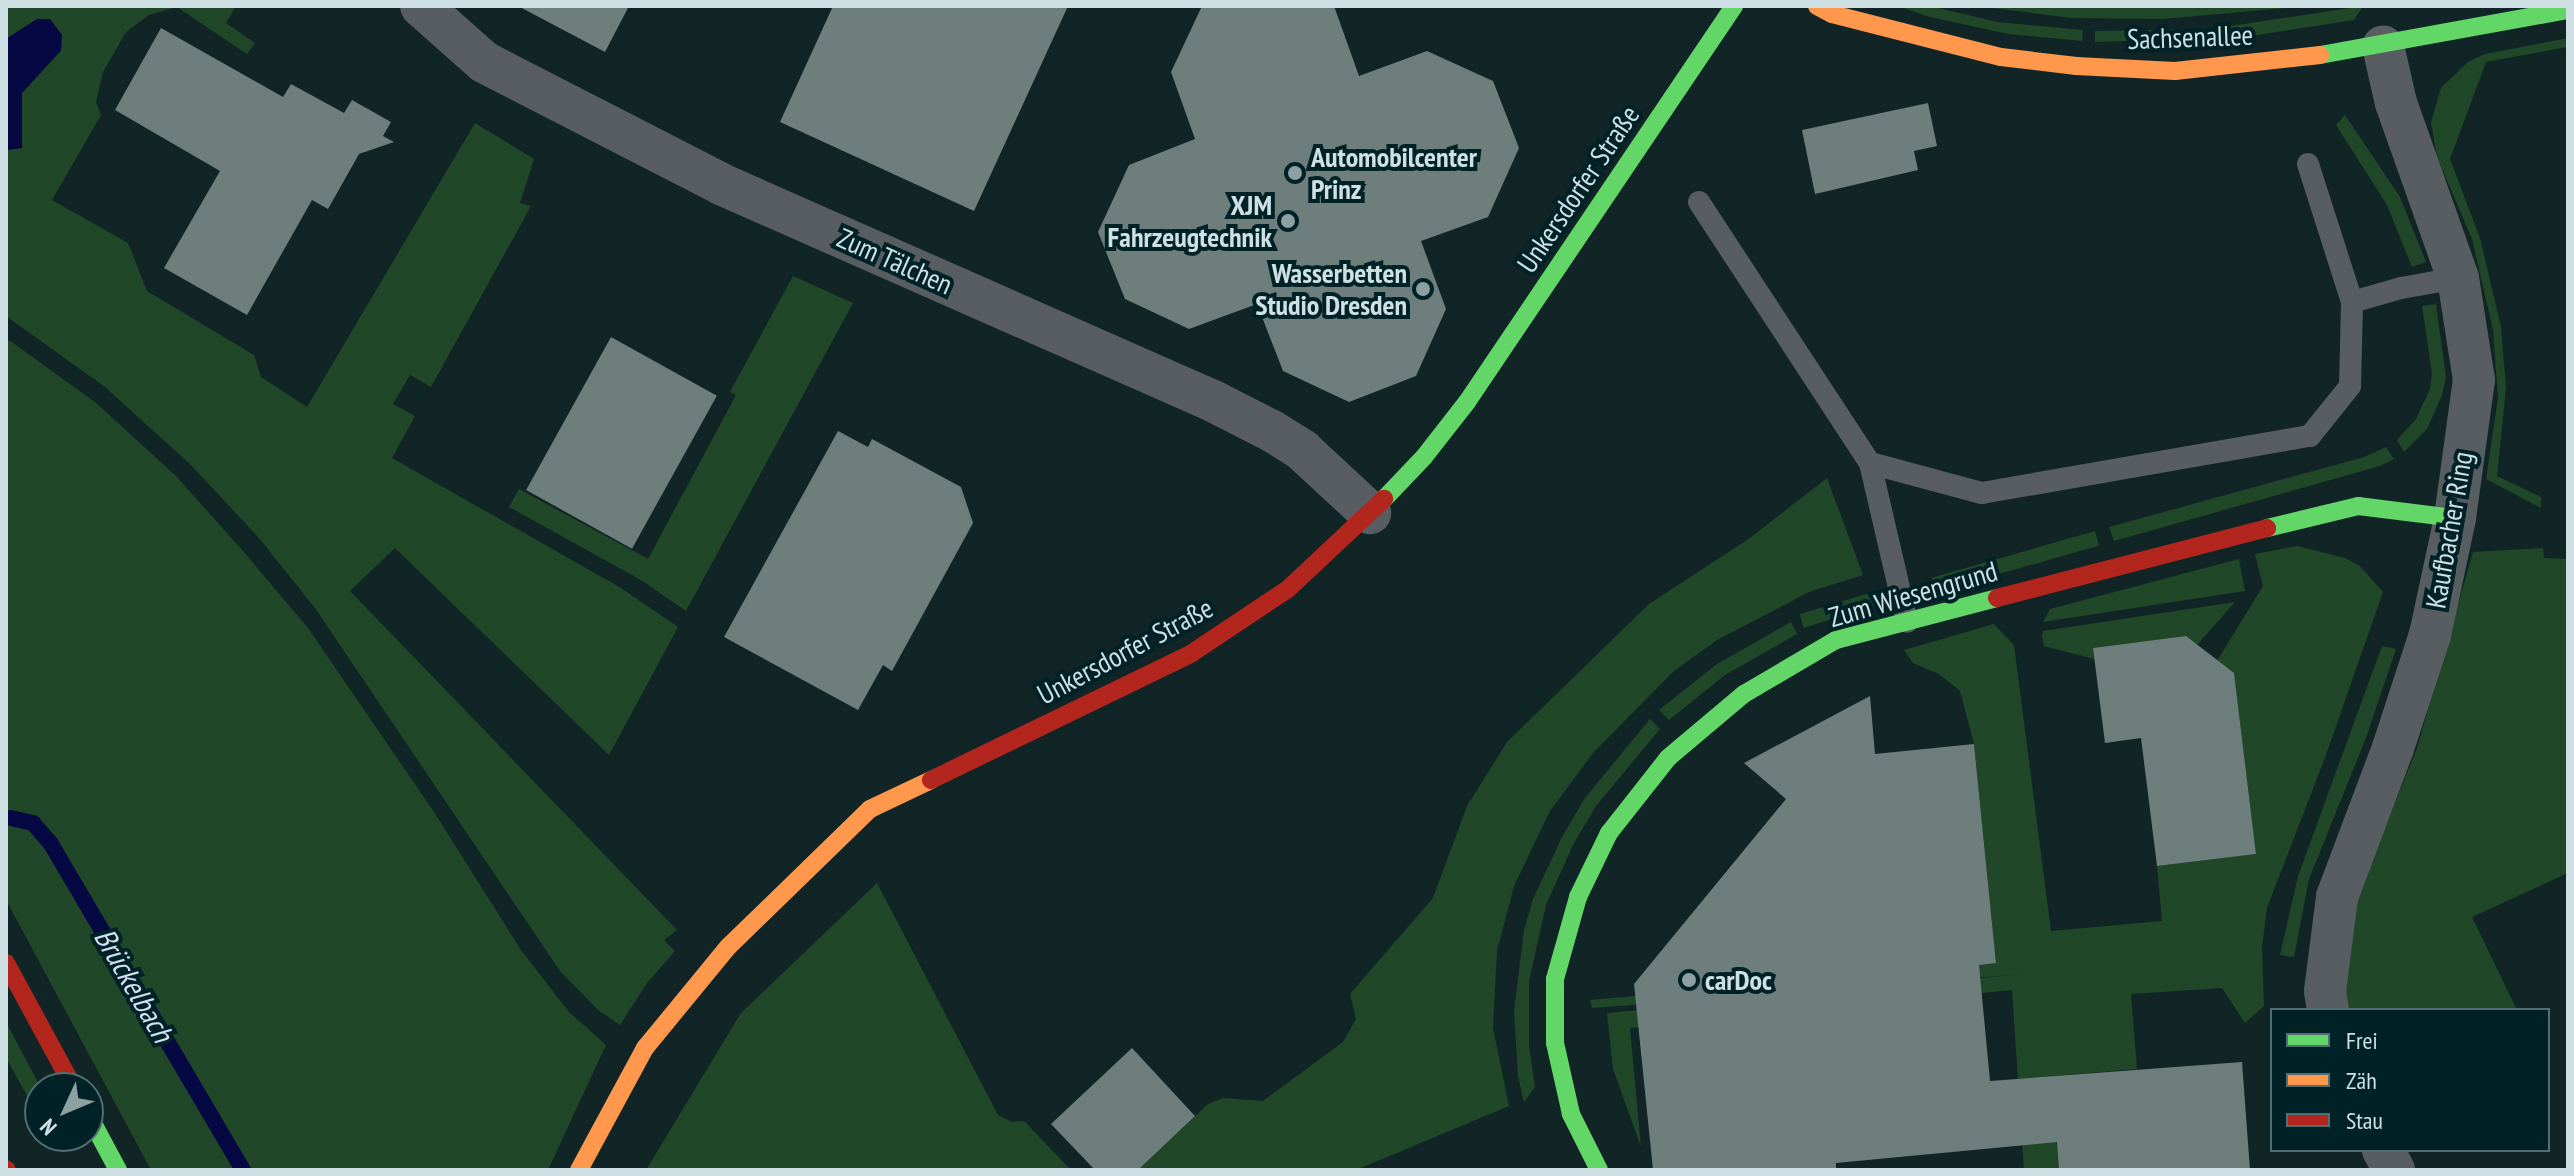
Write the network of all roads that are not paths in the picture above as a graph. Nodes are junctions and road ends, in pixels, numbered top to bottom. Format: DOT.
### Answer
graph roads {
  1 [pos="421,6"];
  2 [pos="1734,6"];
  3 [pos="1817,6"];
  4 [pos="2568,10"];
  5 [pos="2383,46"];
  6 [pos="2308,164"];
  7 [pos="1699,202"];
  8 [pos="2458,278"];
  9 [pos="2352,302"];
  10 [pos="1870,463"];
  11 [pos="1370,513"];
  12 [pos="2455,518"];
  13 [pos="1907,622"];
  14 [pos="6,963"];
  15 [pos="2328,1008"];
  16 [pos="65,1072"];
  17 [pos="104,1144"];
  18 [pos="2384,1152"];
  19 [pos="118,1170"];
  20 [pos="579,1170"];
  21 [pos="1599,1170"];
  22 [pos="2394,1170"];
  1 -- 11 [label="street, Zum Tälchen"];
  2 -- 11 [label="street, Unkersdorfer Straße"];
  3 -- 5 [label="street, Sachsenallee"];
  4 -- 5 [label="street, Sachsenallee"];
  5 -- 8 [label="street, Kaufbacher Ring"];
  6 -- 9 [label="lane"];
  7 -- 10 [label="lane"];
  8 -- 9 [label="lane"];
  8 -- 12 [label="street, Kaufbacher Ring"];
  9 -- 10 [label="lane"];
  10 -- 13 [label="lane"];
  11 -- 20 [label="street, Unkersdorfer Straße"];
  12 -- 13 [label="street, Zum Wiesengrund"];
  12 -- 15 [label="street, Kaufbacher Ring"];
  13 -- 21 [label="street, Zum Wiesengrund"];
  14 -- 16 [label="street"];
  17 -- 19 [label="street"];
  18 -- 22 [label="street"];
}
